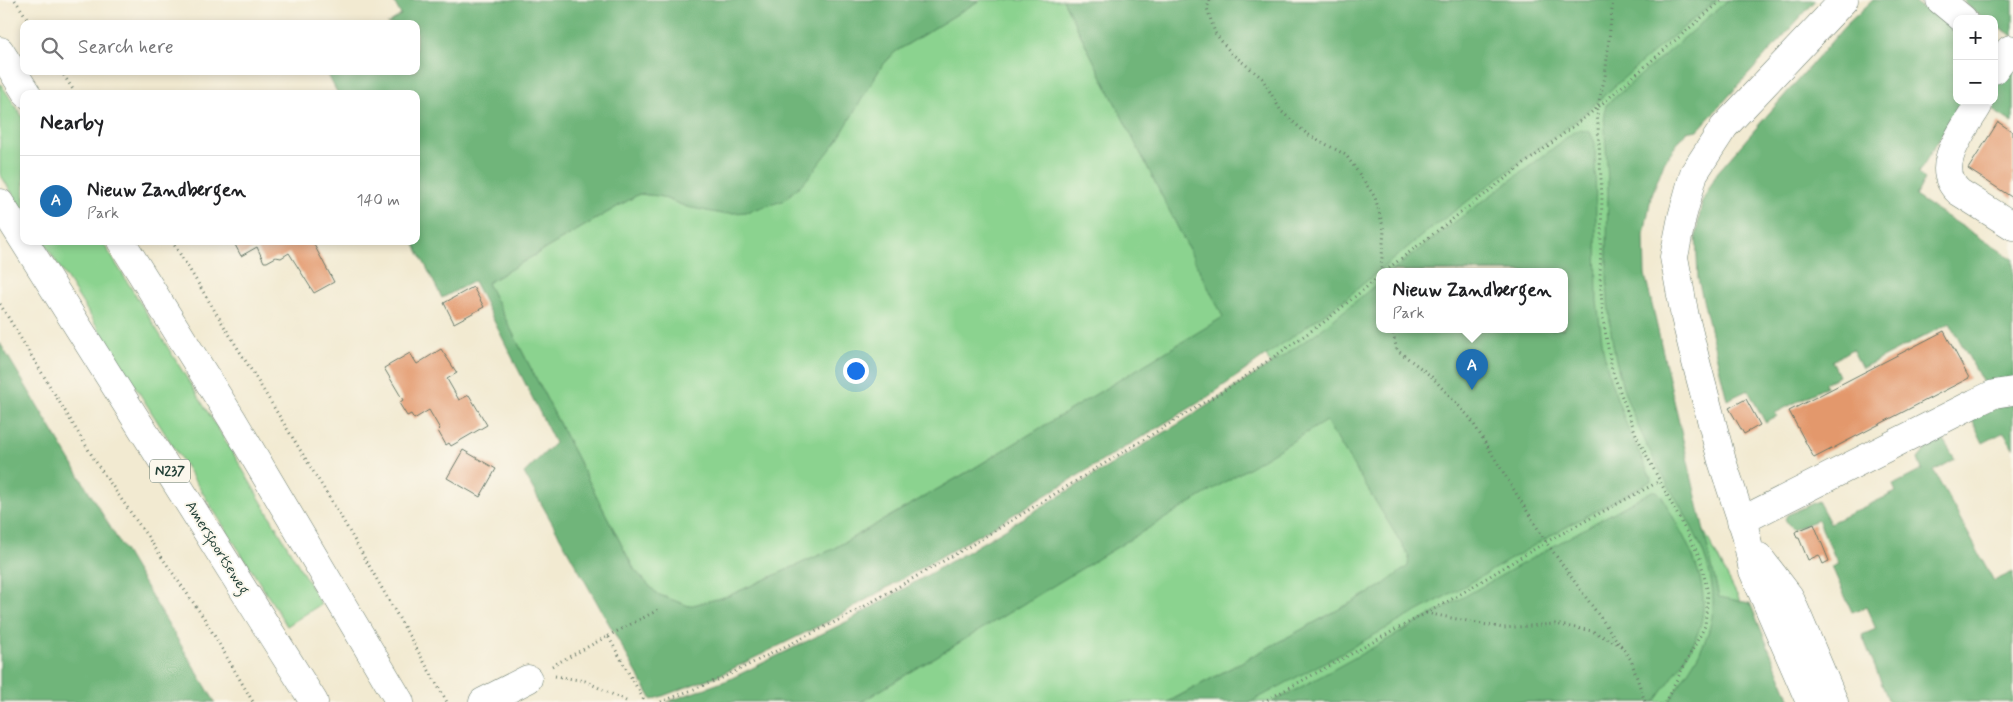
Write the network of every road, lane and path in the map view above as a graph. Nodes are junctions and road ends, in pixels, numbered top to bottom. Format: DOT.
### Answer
graph roads {
  1 [pos="15,0"];
  2 [pos="1210,0"];
  3 [pos="1613,0"];
  4 [pos="1722,0"];
  5 [pos="1844,0"];
  6 [pos="1940,0"];
  7 [pos="1958,15"];
  8 [pos="28,20"];
  9 [pos="0,52"];
  10 [pos="64,75"];
  11 [pos="24,90"];
  12 [pos="73,90"];
  13 [pos="1977,105"];
  14 [pos="1597,108"];
  15 [pos="0,203"];
  16 [pos="2013,226"];
  17 [pos="20,235"];
  18 [pos="27,245"];
  19 [pos="123,245"];
  20 [pos="174,245"];
  21 [pos="1381,268"];
  22 [pos="1389,268"];
  23 [pos="1376,279"];
  24 [pos="0,304"];
  25 [pos="1393,333"];
  26 [pos="2013,391"];
  27 [pos="1660,481"];
  28 [pos="1744,528"];
  29 [pos="1546,542"];
  30 [pos="660,609"];
  31 [pos="1426,613"];
  32 [pos="608,636"];
  33 [pos="1622,646"];
  34 [pos="528,679"];
  35 [pos="253,702"];
  36 [pos="314,702"];
  37 [pos="400,702"];
  38 [pos="447,702"];
  39 [pos="483,702"];
  40 [pos="628,702"];
  41 [pos="645,702"];
  42 [pos="661,702"];
  43 [pos="1263,702"];
  44 [pos="1644,702"];
  45 [pos="1665,702"];
  46 [pos="1810,702"];
  47 [pos="1834,702"];
  1 -- 8 [label="path"];
  2 -- 21 [label="path"];
  3 -- 14 [label="path"];
  4 -- 14 [label="path"];
  5 -- 28 [label="main road"];
  6 -- 7 [label="main road"];
  9 -- 11 [label="main road"];
  10 -- 12 [label="path"];
  13 -- 16 [label="main road"];
  14 -- 22 [label="path"];
  14 -- 27 [label="path"];
  15 -- 17 [label="main road, Amersfoortseweg / N237"];
  18 -- 36 [label="main road, Amersfoortseweg / N237"];
  19 -- 37 [label="main road"];
  20 -- 38 [label="path"];
  23 -- 42 [label="path"];
  24 -- 35 [label="path"];
  25 -- 29 [label="path"];
  26 -- 28 [label="main road"];
  27 -- 29 [label="path"];
  27 -- 45 [label="path"];
  28 -- 46 [label="main road"];
  28 -- 47 [label="main road"];
  29 -- 31 [label="path"];
  29 -- 33 [label="path"];
  30 -- 32 [label="path"];
  31 -- 33 [label="path"];
  31 -- 43 [label="path"];
  32 -- 34 [label="path"];
  32 -- 41 [label="path"];
  33 -- 44 [label="path"];
  34 -- 39 [label="main road"];
  34 -- 40 [label="path"];
}
